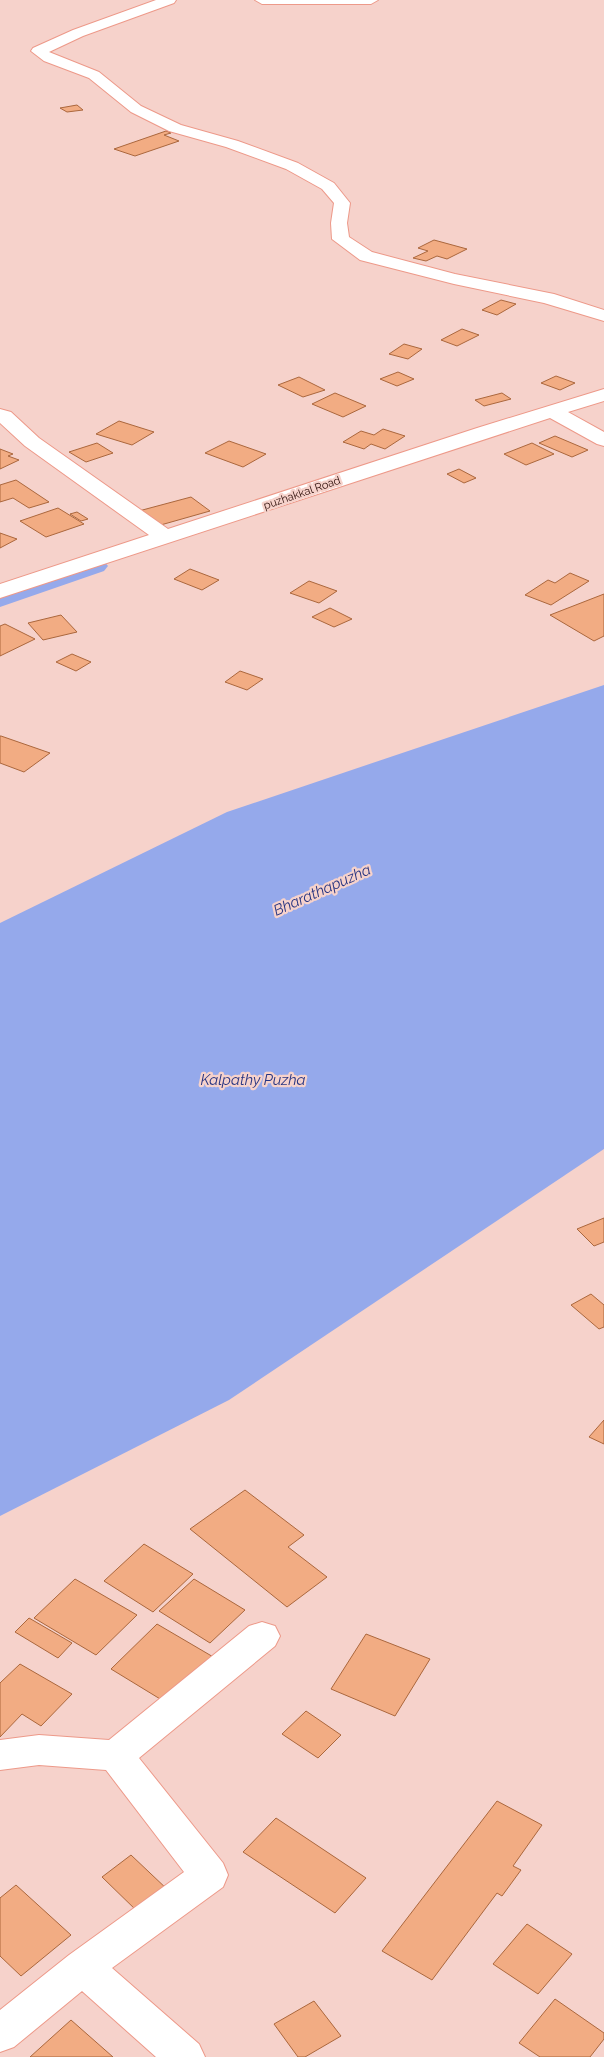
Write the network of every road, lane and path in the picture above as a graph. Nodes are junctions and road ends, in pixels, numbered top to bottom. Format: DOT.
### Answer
graph roads {
  1 [pos="169,0"];
  2 [pos="262,0"];
  3 [pos="371,0"];
  4 [pos="604,316"];
  5 [pos="604,395"];
  6 [pos="553,411"];
  7 [pos="0,414"];
  8 [pos="604,440"];
  9 [pos="166,537"];
  10 [pos="0,592"];
  11 [pos="262,1636"];
  12 [pos="0,1755"];
  13 [pos="116,1756"];
  14 [pos="84,1967"];
  15 [pos="0,2034"];
  16 [pos="185,2057"];
  1 -- 4 [label="street"];
  2 -- 3 [label="street"];
  5 -- 6 [label="street, puzhakkal Road"];
  6 -- 8 [label="street"];
  6 -- 9 [label="street, puzhakkal Road"];
  7 -- 9 [label="street"];
  9 -- 10 [label="street, puzhakkal Road"];
  11 -- 13 [label="street"];
  12 -- 13 [label="street"];
  13 -- 14 [label="street"];
  14 -- 15 [label="street"];
  14 -- 16 [label="street"];
}
